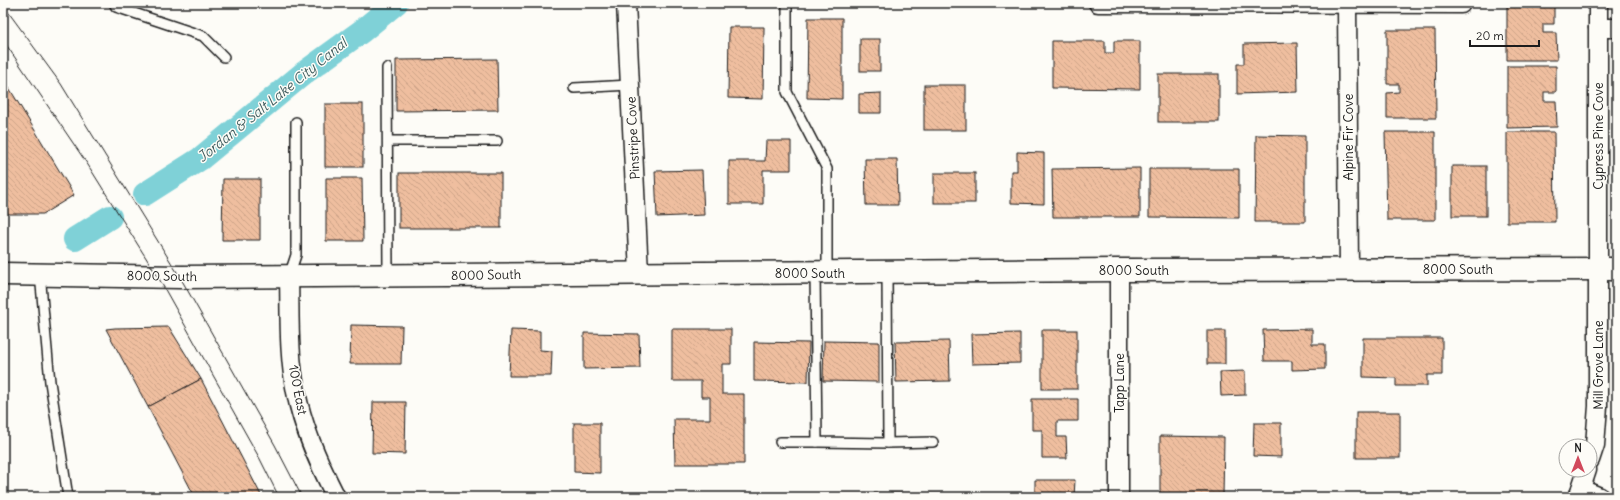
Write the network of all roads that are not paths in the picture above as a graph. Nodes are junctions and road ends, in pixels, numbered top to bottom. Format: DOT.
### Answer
graph roads {
  1 [pos="114,3"];
  2 [pos="626,3"];
  3 [pos="787,3"];
  4 [pos="1098,3"];
  5 [pos="1598,3"];
  6 [pos="1347,4"];
  7 [pos="1461,4"];
  8 [pos="1598,28"];
  9 [pos="1617,28"];
  10 [pos="224,57"];
  11 [pos="387,68"];
  12 [pos="630,85"];
  13 [pos="574,88"];
  14 [pos="296,122"];
  15 [pos="388,141"];
  16 [pos="497,141"];
  17 [pos="1608,269"];
  18 [pos="1119,270"];
  19 [pos="1349,270"];
  20 [pos="887,272"];
  21 [pos="640,273"];
  22 [pos="821,273"];
  23 [pos="3,274"];
  24 [pos="40,274"];
  25 [pos="289,276"];
  26 [pos="388,276"];
  27 [pos="1596,438"];
  28 [pos="780,442"];
  29 [pos="817,442"];
  30 [pos="933,442"];
  31 [pos="888,443"];
  32 [pos="1585,478"];
  33 [pos="1580,493"];
  34 [pos="68,497"];
  35 [pos="336,497"];
  36 [pos="1119,497"];
  37 [pos="1600,497"];
  1 -- 10 [label="lane"];
  2 -- 12 [label="street, Pinstripe Cove"];
  3 -- 22 [label="lane"];
  4 -- 6 [label="street"];
  5 -- 8 [label="street, Cypress Pine Cove"];
  6 -- 7 [label="street"];
  6 -- 19 [label="street, Alpine Fir Cove"];
  8 -- 9 [label="street"];
  8 -- 17 [label="street, Cypress Pine Cove"];
  11 -- 15 [label="lane"];
  12 -- 13 [label="lane"];
  12 -- 21 [label="street, Pinstripe Cove"];
  14 -- 25 [label="lane"];
  15 -- 16 [label="lane"];
  15 -- 26 [label="lane"];
  17 -- 19 [label="street, 8000 South"];
  17 -- 27 [label="street, Mill Grove Lane"];
  18 -- 19 [label="street, 8000 South"];
  18 -- 20 [label="street, 8000 South"];
  18 -- 36 [label="street, Tapp Lane"];
  20 -- 22 [label="street, 8000 South"];
  20 -- 31 [label="lane"];
  21 -- 22 [label="street, 8000 South"];
  21 -- 26 [label="street, 8000 South"];
  22 -- 29 [label="lane"];
  23 -- 24 [label="street, 8000 South"];
  24 -- 25 [label="street, 8000 South"];
  24 -- 34 [label="lane"];
  25 -- 26 [label="street, 8000 South"];
  25 -- 35 [label="street, 100 East"];
  28 -- 29 [label="lane"];
  29 -- 31 [label="lane"];
  30 -- 31 [label="lane"];
  32 -- 33 [label="street"];
  33 -- 37 [label="street"];
}
